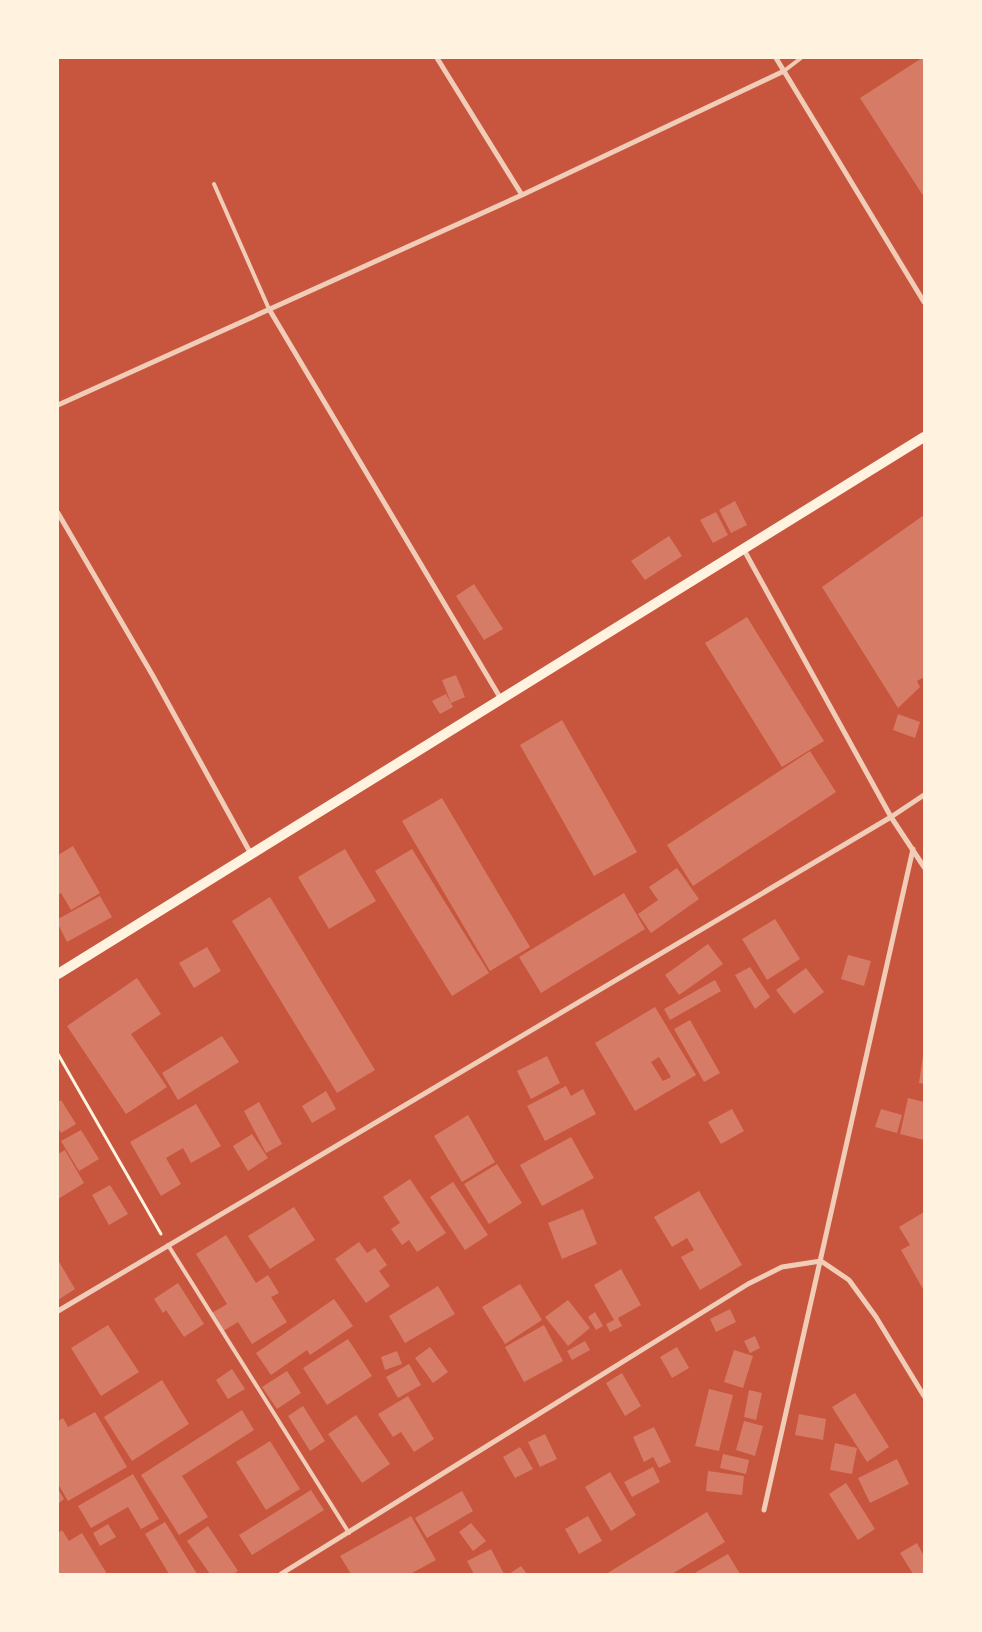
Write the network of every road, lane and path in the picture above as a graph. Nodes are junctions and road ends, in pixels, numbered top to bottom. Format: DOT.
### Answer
graph roads {
  1 [pos="437,58"];
  2 [pos="776,58"];
  3 [pos="800,58"];
  4 [pos="784,71"];
  5 [pos="214,184"];
  6 [pos="522,195"];
  7 [pos="924,302"];
  8 [pos="269,309"];
  9 [pos="58,405"];
  10 [pos="924,437"];
  11 [pos="58,513"];
  12 [pos="744,550"];
  13 [pos="501,699"];
  14 [pos="924,796"];
  15 [pos="892,817"];
  16 [pos="913,849"];
  17 [pos="251,854"];
  18 [pos="924,867"];
  19 [pos="58,974"];
  20 [pos="58,1054"];
  21 [pos="168,1245"];
  22 [pos="821,1261"];
  23 [pos="58,1311"];
  24 [pos="924,1396"];
  25 [pos="764,1510"];
  26 [pos="349,1533"];
  27 [pos="281,1574"];
  1 -- 6 [label="street"];
  2 -- 4 [label="street"];
  3 -- 4 [label="lane"];
  4 -- 6 [label="street"];
  4 -- 7 [label="street"];
  5 -- 8 [label="lane"];
  6 -- 8 [label="street"];
  8 -- 9 [label="street"];
  8 -- 13 [label="street"];
  10 -- 12 [label="main road"];
  11 -- 17 [label="street"];
  12 -- 13 [label="main road"];
  12 -- 15 [label="street"];
  13 -- 17 [label="main road"];
  14 -- 15 [label="street"];
  15 -- 16 [label="street"];
  15 -- 21 [label="street"];
  16 -- 18 [label="street"];
  16 -- 22 [label="street"];
  17 -- 19 [label="main road"];
  20 -- 21 [label="path"];
  21 -- 23 [label="street"];
  21 -- 26 [label="lane"];
  22 -- 24 [label="street"];
  22 -- 25 [label="street"];
  22 -- 26 [label="street"];
  26 -- 27 [label="street"];
}
